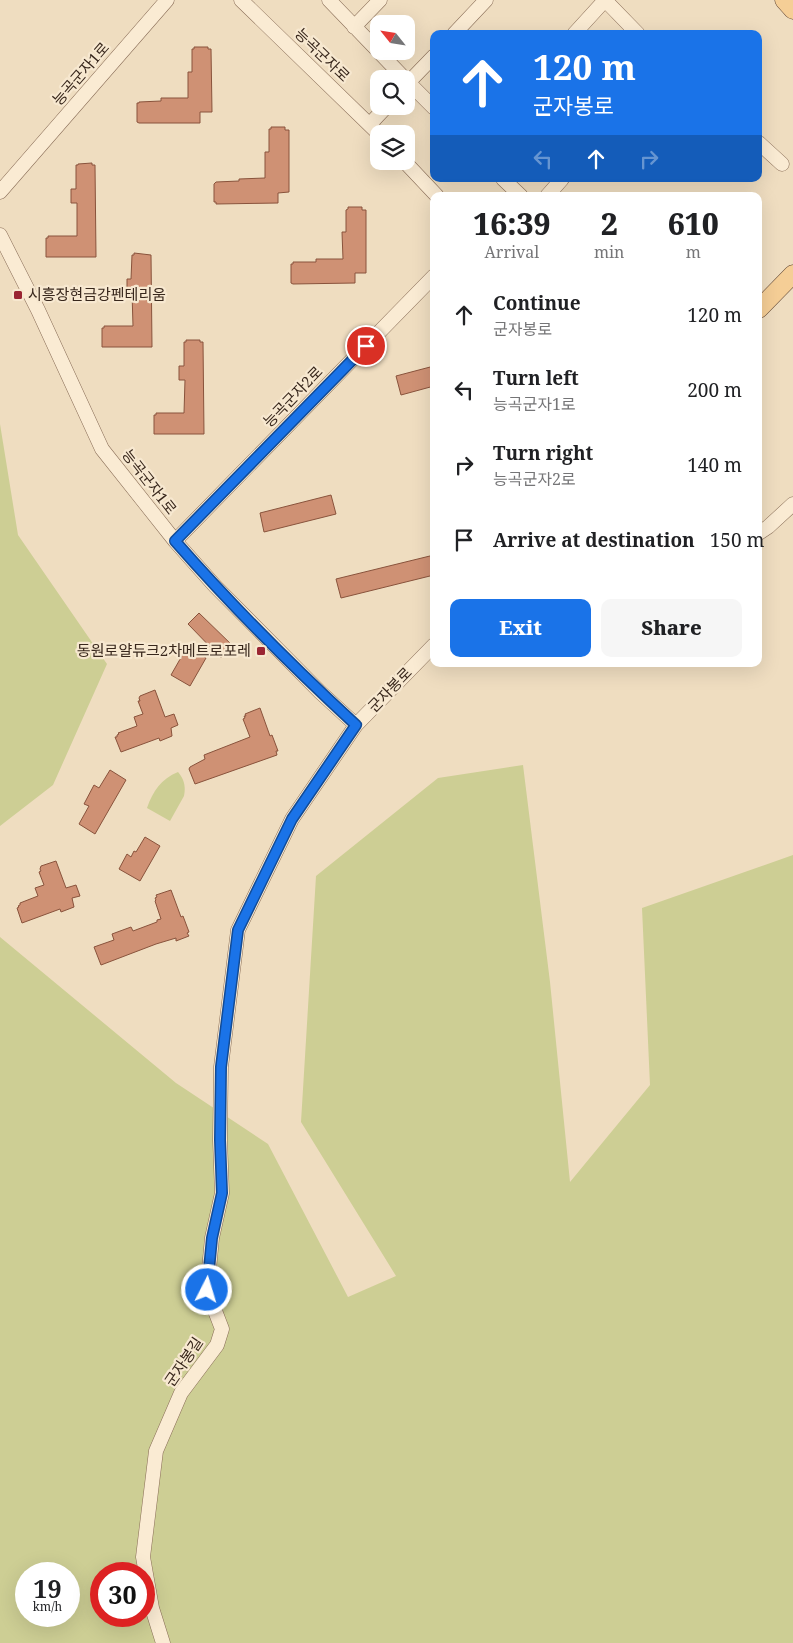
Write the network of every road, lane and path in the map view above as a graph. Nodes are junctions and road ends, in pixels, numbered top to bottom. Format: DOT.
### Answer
graph roads {
  1 [pos="167,0"];
  2 [pos="241,0"];
  3 [pos="328,0"];
  4 [pos="380,0"];
  5 [pos="486,0"];
  6 [pos="605,0"];
  7 [pos="784,0"];
  8 [pos="793,10"];
  9 [pos="354,26"];
  10 [pos="458,30"];
  11 [pos="578,30"];
  12 [pos="634,30"];
  13 [pos="430,60"];
  14 [pos="395,70"];
  15 [pos="415,74"];
  16 [pos="415,90"];
  17 [pos="430,104"];
  18 [pos="370,125"];
  19 [pos="762,146"];
  20 [pos="782,164"];
  21 [pos="412,170"];
  22 [pos="506,182"];
  23 [pos="559,182"];
  24 [pos="0,192"];
  25 [pos="433,192"];
  26 [pos="517,192"];
  27 [pos="551,192"];
  28 [pos="0,236"];
  29 [pos="793,274"];
  30 [pos="430,280"];
  31 [pos="762,306"];
  32 [pos="793,504"];
  33 [pos="762,531"];
  34 [pos="175,541"];
  35 [pos="430,649"];
  36 [pos="356,725"];
  37 [pos="221,1067"];
  38 [pos="163,1643"];
  1 -- 24 [label="street, 능곡군자1로"];
  2 -- 18 [label="street, 능곡군자로"];
  3 -- 9 [label="street"];
  4 -- 9 [label="street"];
  5 -- 10 [label="street"];
  6 -- 11 [label="street"];
  6 -- 12 [label="street"];
  7 -- 8 [label="main road"];
  9 -- 14 [label="street"];
  13 -- 15 [label="street"];
  16 -- 17 [label="street"];
  19 -- 20 [label="street"];
  21 -- 25 [label="street"];
  22 -- 26 [label="street"];
  23 -- 27 [label="street"];
  28 -- 34 [label="street, 능곡군자1로"];
  29 -- 31 [label="main road"];
  30 -- 34 [label="street, 능곡군자2로"];
  32 -- 33 [label="street"];
  34 -- 36 [label="street, 능곡군자1로"];
  35 -- 36 [label="street, 군자봉로"];
  36 -- 37 [label="street, 군자봉로"];
  37 -- 38 [label="street, 군자봉길"];
}
